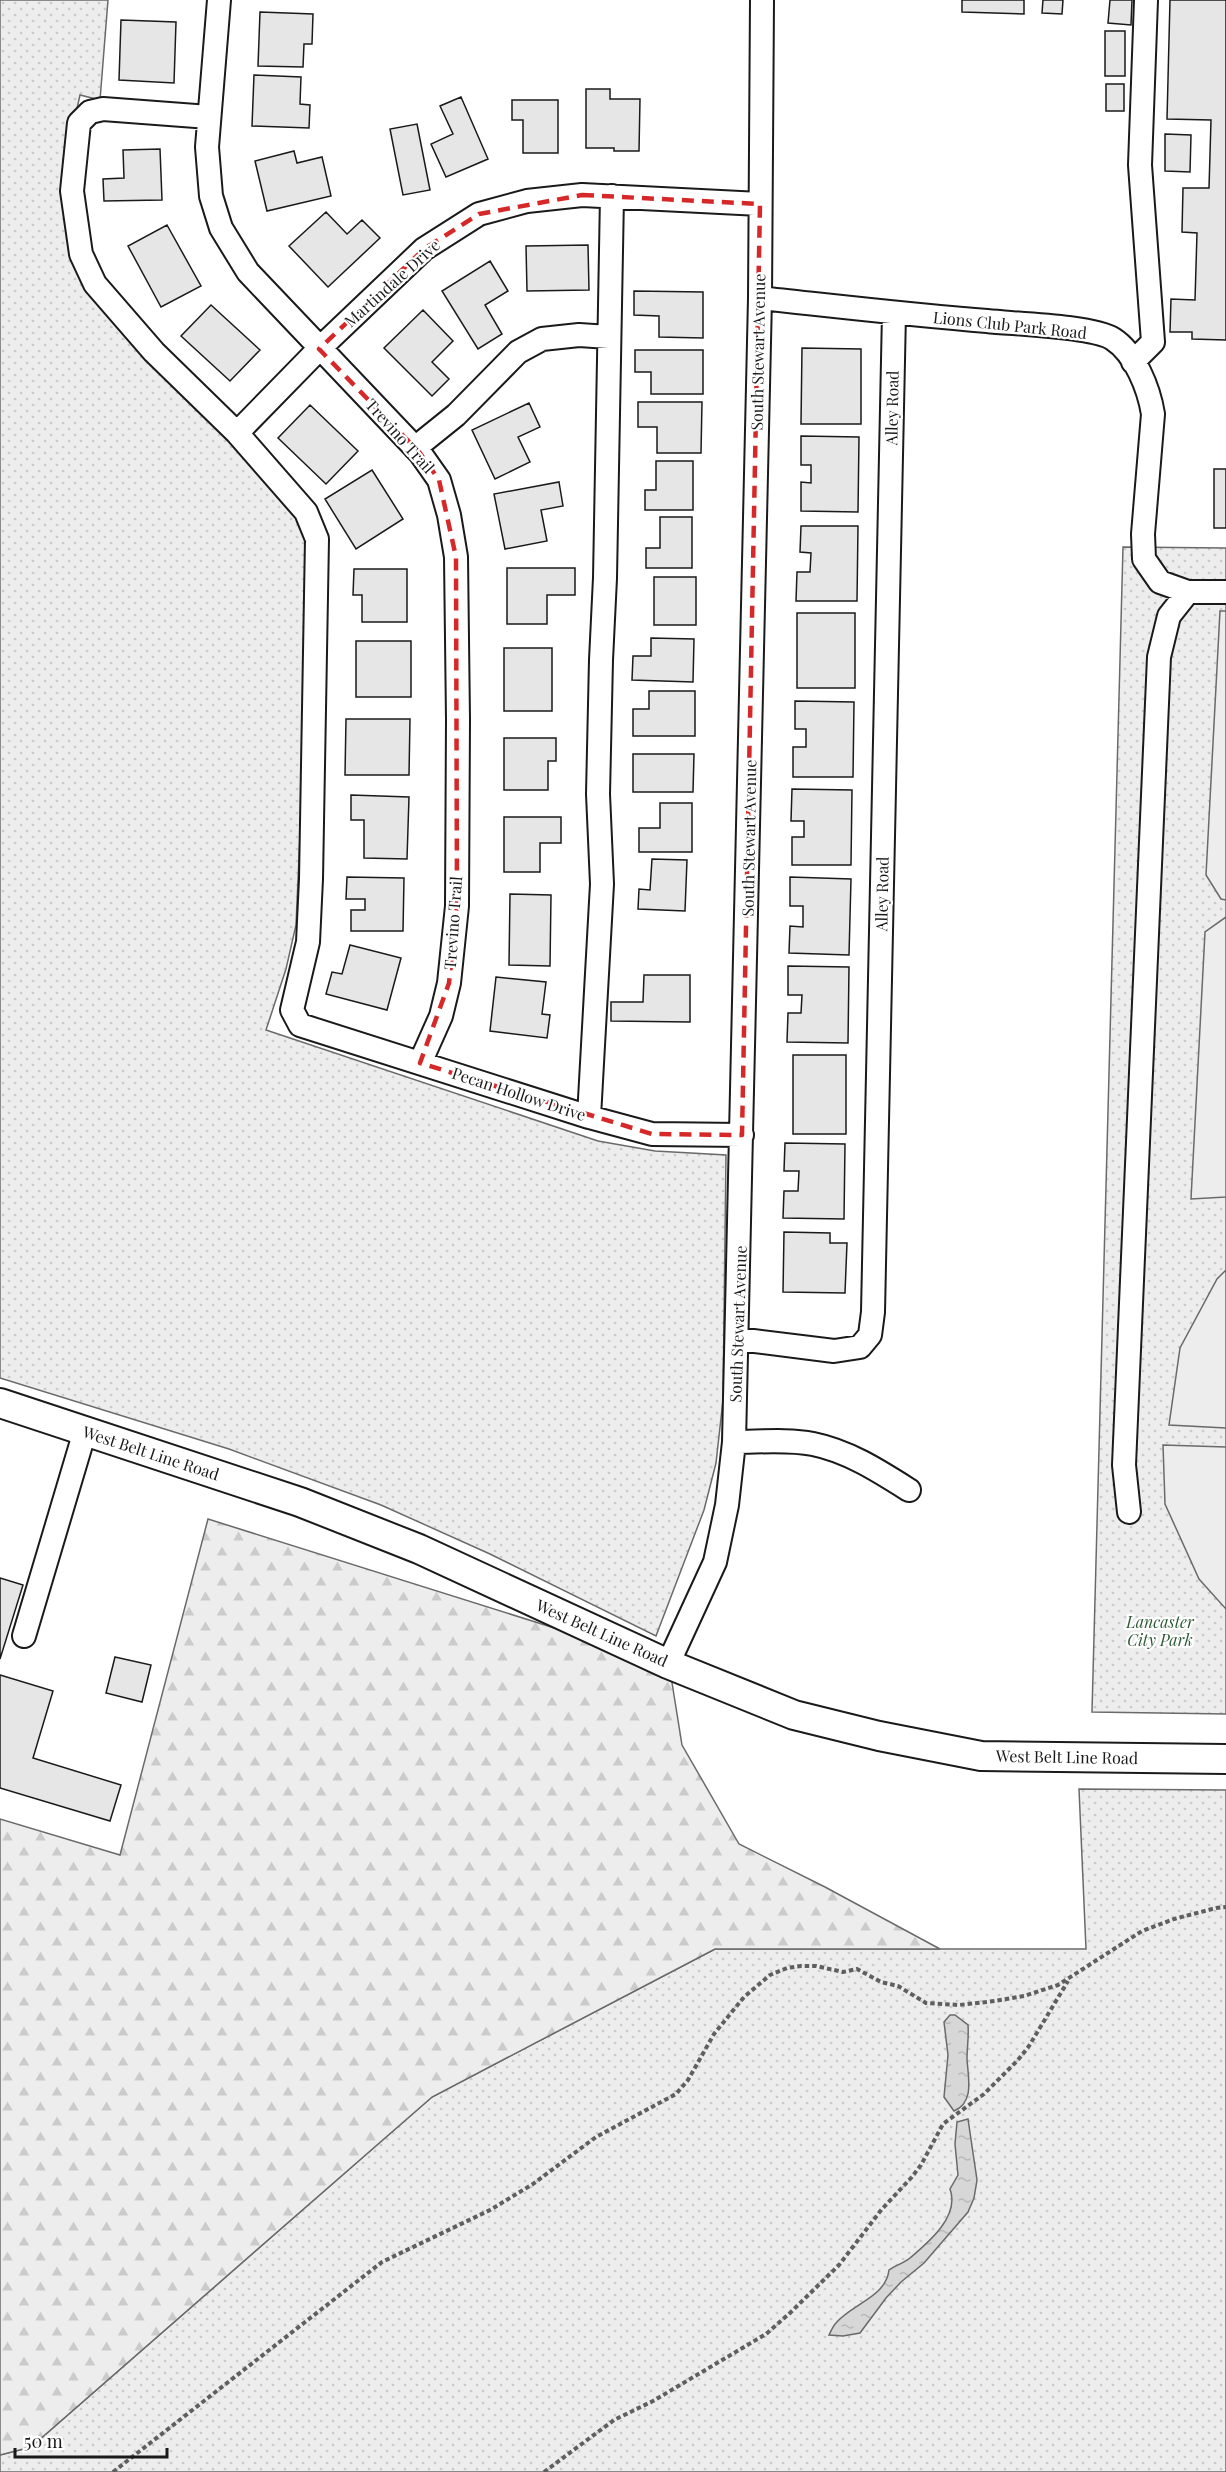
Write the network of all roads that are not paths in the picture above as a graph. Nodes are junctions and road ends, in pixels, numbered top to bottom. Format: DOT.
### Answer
graph roads {
  1 [pos="219,0"];
  2 [pos="762,0"];
  3 [pos="1146,0"];
  4 [pos="210,117"];
  5 [pos="612,196"];
  6 [pos="760,204"];
  7 [pos="760,298"];
  8 [pos="894,313"];
  9 [pos="609,337"];
  10 [pos="319,348"];
  11 [pos="1133,362"];
  12 [pos="237,433"];
  13 [pos="415,448"];
  14 [pos="1188,592"];
  15 [pos="1226,592"];
  16 [pos="420,1062"];
  17 [pos="589,1117"];
  18 [pos="742,1135"];
  19 [pos="738,1339"];
  20 [pos="0,1403"];
  21 [pos="85,1431"];
  22 [pos="734,1442"];
  23 [pos="909,1490"];
  24 [pos="1129,1512"];
  25 [pos="24,1636"];
  26 [pos="668,1664"];
  27 [pos="1226,1759"];
  1 -- 4 [label="street, Trevino Trail"];
  2 -- 6 [label="street, South Stewart Avenue"];
  3 -- 11 [label="street"];
  4 -- 10 [label="street, Trevino Trail"];
  4 -- 12 [label="street"];
  5 -- 6 [label="street, Martindale Drive"];
  5 -- 9 [label="street"];
  5 -- 10 [label="street, Martindale Drive"];
  6 -- 7 [label="street, South Stewart Avenue"];
  7 -- 8 [label="street, Lions Club Park Road"];
  7 -- 18 [label="street, South Stewart Avenue"];
  8 -- 11 [label="street, Lions Club Park Road"];
  8 -- 19 [label="street, Alley Road"];
  9 -- 13 [label="street"];
  9 -- 17 [label="street"];
  10 -- 12 [label="street, Martindale Drive"];
  10 -- 13 [label="street, Trevino Trail"];
  11 -- 14 [label="street, Lions Club Park Road"];
  12 -- 16 [label="street, Pecan Hollow Drive"];
  13 -- 16 [label="street, Trevino Trail"];
  14 -- 15 [label="street, Lions Club Park Road"];
  14 -- 24 [label="street"];
  16 -- 17 [label="street, Pecan Hollow Drive"];
  17 -- 18 [label="street, Pecan Hollow Drive"];
  18 -- 19 [label="street, South Stewart Avenue"];
  19 -- 22 [label="street, South Stewart Avenue"];
  20 -- 21 [label="main road, West Belt Line Road"];
  21 -- 25 [label="street"];
  21 -- 26 [label="main road, West Belt Line Road"];
  22 -- 23 [label="street"];
  22 -- 26 [label="street, South Stewart Avenue"];
  26 -- 27 [label="main road, West Belt Line Road"];
}
